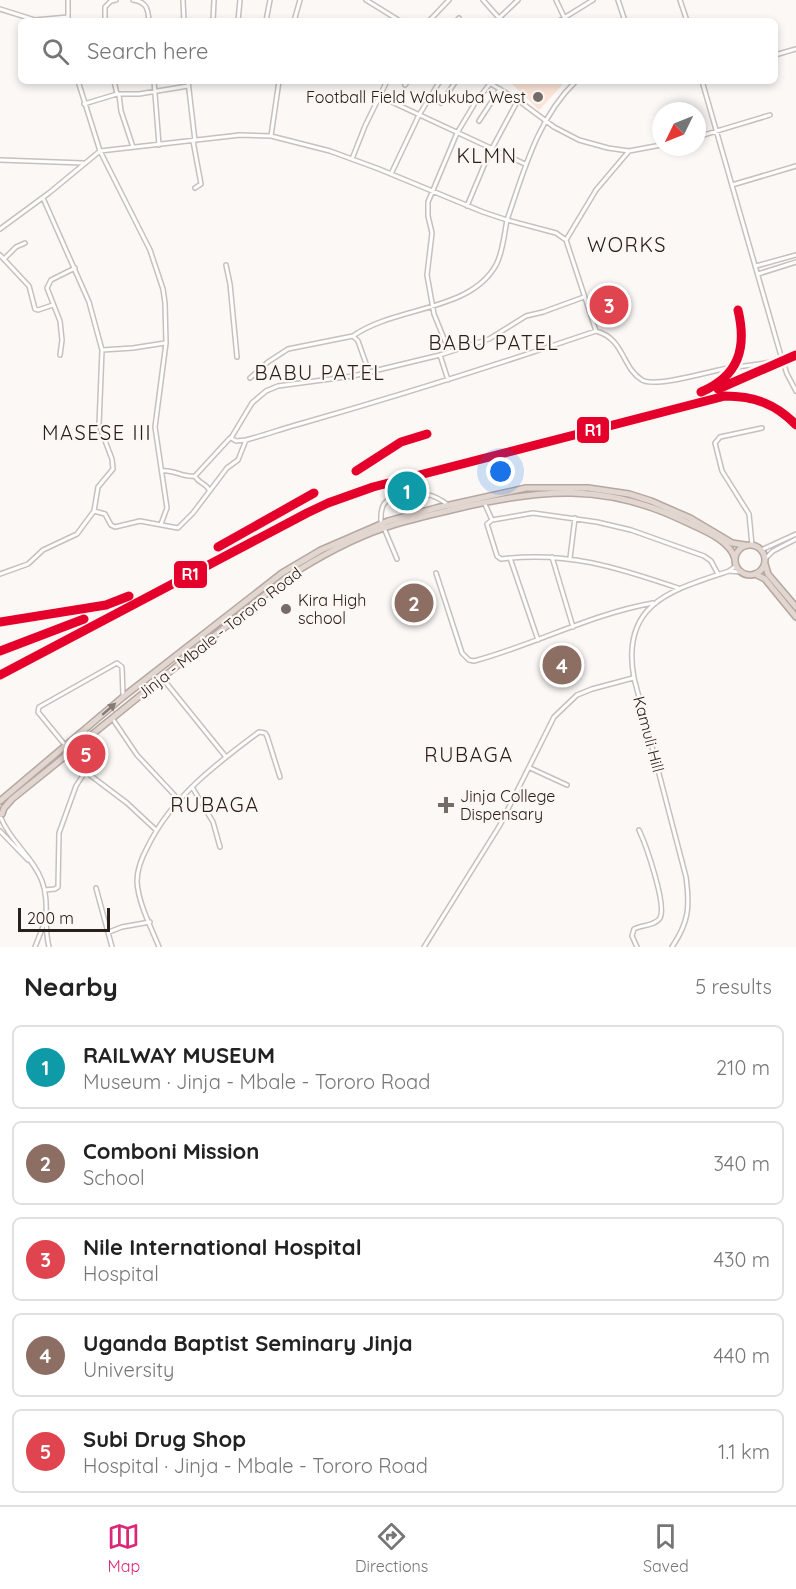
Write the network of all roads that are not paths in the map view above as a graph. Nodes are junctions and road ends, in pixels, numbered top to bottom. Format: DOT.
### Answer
graph roads {
  1 [pos="68,0"];
  2 [pos="116,0"];
  3 [pos="133,0"];
  4 [pos="183,0"];
  5 [pos="214,0"];
  6 [pos="240,0"];
  7 [pos="270,0"];
  8 [pos="300,0"];
  9 [pos="366,0"];
  10 [pos="449,0"];
  11 [pos="483,0"];
  12 [pos="518,0"];
  13 [pos="556,0"];
  14 [pos="593,0"];
  15 [pos="618,0"];
  16 [pos="680,0"];
  17 [pos="0,9"];
  18 [pos="29,18"];
  19 [pos="68,18"];
  20 [pos="105,18"];
  21 [pos="149,18"];
  22 [pos="184,18"];
  23 [pos="213,18"];
  24 [pos="238,18"];
  25 [pos="267,18"];
  26 [pos="295,18"];
  27 [pos="395,18"];
  28 [pos="432,18"];
  29 [pos="496,18"];
  30 [pos="500,18"];
  31 [pos="565,18"];
  32 [pos="566,18"];
  33 [pos="625,18"];
  34 [pos="686,18"];
  35 [pos="796,49"];
  36 [pos="778,54"];
  37 [pos="79,84"];
  38 [pos="115,84"];
  39 [pos="154,84"];
  40 [pos="183,84"];
  41 [pos="188,84"];
  42 [pos="279,84"];
  43 [pos="385,84"];
  44 [pos="438,84"];
  45 [pos="454,84"];
  46 [pos="489,84"];
  47 [pos="493,84"];
  48 [pos="573,84"];
  49 [pos="703,84"];
  50 [pos="500,89"];
  51 [pos="154,90"];
  52 [pos="118,94"];
  53 [pos="379,96"];
  54 [pos="518,100"];
  55 [pos="441,103"];
  56 [pos="84,104"];
  57 [pos="419,115"];
  58 [pos="770,115"];
  59 [pos="545,120"];
  60 [pos="480,121"];
  61 [pos="717,132"];
  62 [pos="457,133"];
  63 [pos="706,135"];
  64 [pos="271,136"];
  65 [pos="194,141"];
  66 [pos="159,145"];
  67 [pos="133,147"];
  68 [pos="652,147"];
  69 [pos="492,149"];
  70 [pos="100,151"];
  71 [pos="629,151"];
  72 [pos="352,159"];
  73 [pos="0,160"];
  74 [pos="85,163"];
  75 [pos="525,165"];
  76 [pos="796,166"];
  77 [pos="391,174"];
  78 [pos="732,185"];
  79 [pos="195,188"];
  80 [pos="433,191"];
  81 [pos="43,198"];
  82 [pos="467,206"];
  83 [pos="507,220"];
  84 [pos="0,229"];
  85 [pos="566,240"];
  86 [pos="25,243"];
  87 [pos="0,255"];
  88 [pos="796,255"];
  89 [pos="4,259"];
  90 [pos="796,262"];
  91 [pos="226,265"];
  92 [pos="756,266"];
  93 [pos="75,268"];
  94 [pos="758,273"];
  95 [pos="584,297"];
  96 [pos="53,305"];
  97 [pos="433,306"];
  98 [pos="596,331"];
  99 [pos="353,336"];
  100 [pos="166,342"];
  101 [pos="102,350"];
  102 [pos="449,351"];
  103 [pos="440,354"];
  104 [pos="60,355"];
  105 [pos="237,357"];
  106 [pos="782,359"];
  107 [pos="369,372"];
  108 [pos="250,378"];
  109 [pos="448,380"];
  110 [pos="796,391"];
  111 [pos="762,428"];
  112 [pos="231,436"];
  113 [pos="246,440"];
  114 [pos="236,441"];
  115 [pos="227,443"];
  116 [pos="161,471"];
  117 [pos="195,476"];
  118 [pos="209,490"];
  119 [pos="484,502"];
  120 [pos="448,505"];
  121 [pos="94,511"];
  122 [pos="575,518"];
  123 [pos="492,520"];
  124 [pos="161,524"];
  125 [pos="383,526"];
  126 [pos="796,534"];
  127 [pos="796,539"];
  128 [pos="749,545"];
  129 [pos="761,550"];
  130 [pos="552,557"];
  131 [pos="510,558"];
  132 [pos="570,558"];
  133 [pos="397,559"];
  134 [pos="765,561"];
  135 [pos="736,562"];
  136 [pos="729,571"];
  137 [pos="741,572"];
  138 [pos="436,573"];
  139 [pos="0,574"];
  140 [pos="718,574"];
  141 [pos="755,574"];
  142 [pos="678,588"];
  143 [pos="654,602"];
  144 [pos="796,607"];
  145 [pos="796,617"];
  146 [pos="573,627"];
  147 [pos="538,640"];
  148 [pos="162,677"];
  149 [pos="634,678"];
  150 [pos="123,697"];
  151 [pos="112,717"];
  152 [pos="66,746"];
  153 [pos="65,755"];
  154 [pos="226,757"];
  155 [pos="530,768"];
  156 [pos="85,772"];
  157 [pos="280,777"];
  158 [pos="567,785"];
  159 [pos="192,786"];
  160 [pos="179,800"];
  161 [pos="0,801"];
  162 [pos="1,815"];
  163 [pos="156,830"];
  164 [pos="639,830"];
  165 [pos="0,831"];
  166 [pos="220,847"];
  167 [pos="32,863"];
  168 [pos="96,888"];
  169 [pos="45,890"];
  170 [pos="46,920"];
  171 [pos="150,922"];
  172 [pos="110,932"];
  173 [pos="35,947"];
  174 [pos="49,947"];
  175 [pos="112,947"];
  176 [pos="159,947"];
  177 [pos="423,947"];
  178 [pos="638,947"];
  179 [pos="672,947"];
  1 -- 19 [label="street"];
  2 -- 20 [label="street"];
  3 -- 21 [label="street"];
  4 -- 22 [label="street"];
  5 -- 23 [label="street"];
  6 -- 24 [label="street"];
  7 -- 25 [label="street"];
  8 -- 26 [label="street"];
  9 -- 27 [label="street"];
  10 -- 28 [label="street"];
  11 -- 29 [label="street"];
  12 -- 30 [label="street"];
  13 -- 31 [label="street"];
  14 -- 32 [label="street"];
  15 -- 33 [label="street"];
  16 -- 34 [label="street"];
  17 -- 18 [label="street"];
  35 -- 36 [label="street"];
  37 -- 56 [label="street"];
  38 -- 52 [label="street"];
  39 -- 51 [label="street"];
  40 -- 51 [label="street"];
  41 -- 65 [label="street"];
  42 -- 64 [label="street"];
  43 -- 53 [label="street"];
  44 -- 57 [label="street"];
  45 -- 55 [label="street"];
  46 -- 62 [label="street"];
  47 -- 50 [label="street"];
  48 -- 59 [label="street"];
  49 -- 61 [label="street"];
  50 -- 54 [label="street"];
  50 -- 60 [label="street"];
  51 -- 52 [label="street"];
  51 -- 66 [label="street"];
  52 -- 56 [label="street"];
  52 -- 67 [label="street"];
  53 -- 57 [label="street"];
  53 -- 72 [label="street"];
  54 -- 59 [label="street"];
  54 -- 69 [label="street"];
  56 -- 70 [label="street"];
  57 -- 62 [label="street"];
  57 -- 77 [label="street"];
  58 -- 61 [label="street"];
  59 -- 71 [label="street"];
  59 -- 75 [label="street"];
  61 -- 63 [label="street"];
  61 -- 78 [label="street"];
  62 -- 69 [label="street"];
  62 -- 80 [label="street"];
  64 -- 65 [label="street"];
  64 -- 72 [label="street"];
  65 -- 66 [label="street"];
  65 -- 79 [label="street"];
  66 -- 67 [label="street"];
  67 -- 70 [label="street"];
  68 -- 71 [label="street"];
  69 -- 75 [label="street"];
  69 -- 82 [label="street"];
  70 -- 74 [label="street"];
  70 -- 100 [label="street"];
  71 -- 85 [label="street"];
  72 -- 77 [label="street"];
  73 -- 74 [label="street"];
  74 -- 81 [label="street"];
  75 -- 83 [label="street"];
  76 -- 78 [label="street"];
  77 -- 80 [label="street"];
  78 -- 92 [label="street"];
  80 -- 82 [label="street"];
  80 -- 97 [label="street"];
  81 -- 84 [label="street"];
  81 -- 93 [label="street"];
  82 -- 83 [label="street"];
  83 -- 85 [label="street"];
  83 -- 97 [label="street"];
  85 -- 95 [label="street"];
  86 -- 89 [label="street"];
  87 -- 89 [label="street"];
  88 -- 92 [label="street"];
  89 -- 96 [label="street"];
  90 -- 94 [label="street"];
  91 -- 105 [label="street"];
  92 -- 94 [label="street"];
  93 -- 96 [label="street"];
  93 -- 101 [label="street"];
  94 -- 106 [label="street"];
  95 -- 98 [label="street"];
  95 -- 102 [label="street"];
  96 -- 104 [label="street"];
  97 -- 99 [label="street"];
  97 -- 102 [label="street"];
  98 -- 106 [label="street"];
  98 -- 109 [label="street"];
  99 -- 107 [label="street"];
  99 -- 108 [label="street"];
  100 -- 101 [label="street"];
  100 -- 116 [label="street"];
  101 -- 121 [label="street"];
  102 -- 103 [label="street"];
  103 -- 107 [label="street"];
  103 -- 109 [label="street"];
  106 -- 110 [label="street"];
  107 -- 112 [label="street"];
  109 -- 113 [label="street"];
  111 -- 128 [label="street"];
  112 -- 114 [label="street"];
  112 -- 115 [label="street"];
  113 -- 114 [label="street"];
  113 -- 118 [label="street"];
  114 -- 115 [label="street"];
  115 -- 117 [label="street"];
  116 -- 117 [label="street"];
  116 -- 124 [label="street"];
  117 -- 118 [label="street"];
  118 -- 124 [label="street"];
  119 -- 123 [label="street"];
  119 -- 125 [label="highway, Jinja - Mbale - Tororo Road"];
  119 -- 135 [label="highway, Jinja - Mbale - Tororo Road"];
  120 -- 125 [label="highway, Jinja - Mbale - Tororo Road"];
  120 -- 125 [label="street"];
  120 -- 128 [label="highway, Jinja - Mbale - Tororo Road"];
  121 -- 124 [label="street"];
  121 -- 139 [label="street"];
  122 -- 123 [label="street"];
  122 -- 132 [label="street"];
  122 -- 140 [label="street"];
  123 -- 131 [label="street"];
  125 -- 133 [label="street"];
  125 -- 148 [label="highway, Jinja - Mbale - Tororo Road"];
  125 -- 150 [label="highway, Jinja - Mbale - Tororo Road"];
  126 -- 129 [label="street"];
  127 -- 134 [label="street"];
  128 -- 129 [label="highway"];
  128 -- 135 [label="highway"];
  129 -- 134 [label="highway"];
  130 -- 131 [label="street"];
  130 -- 132 [label="street"];
  130 -- 146 [label="street"];
  131 -- 147 [label="street"];
  132 -- 142 [label="street"];
  134 -- 141 [label="highway"];
  134 -- 144 [label="highway"];
  135 -- 136 [label="street, Kamuli Hill"];
  135 -- 137 [label="highway"];
  136 -- 137 [label="street, Kamuli Hill"];
  136 -- 140 [label="street, Kamuli Hill"];
  137 -- 141 [label="highway"];
  138 -- 147 [label="street"];
  140 -- 142 [label="street, Kamuli Hill"];
  141 -- 145 [label="highway"];
  142 -- 143 [label="street, Kamuli Hill"];
  143 -- 146 [label="street"];
  143 -- 149 [label="street, Kamuli Hill"];
  146 -- 147 [label="street"];
  148 -- 151 [label="highway, Jinja - Mbale - Tororo Road"];
  148 -- 154 [label="street"];
  149 -- 155 [label="street"];
  149 -- 179 [label="street, Kamuli Hill"];
  152 -- 150 [label="highway, Jinja - Mbale - Tororo Road, one-way"];
  150 -- 152 [label="street"];
  151 -- 153 [label="highway, Jinja - Mbale - Tororo Road"];
  151 -- 160 [label="street"];
  152 -- 161 [label="highway, Jinja - Mbale - Tororo Road"];
  153 -- 156 [label="street"];
  153 -- 162 [label="highway, Jinja - Mbale - Tororo Road"];
  154 -- 157 [label="street"];
  154 -- 159 [label="street"];
  155 -- 158 [label="street"];
  155 -- 177 [label="street"];
  156 -- 163 [label="street"];
  156 -- 169 [label="street"];
  159 -- 160 [label="street"];
  159 -- 166 [label="street"];
  160 -- 163 [label="street"];
  162 -- 167 [label="street"];
  163 -- 171 [label="street"];
  164 -- 178 [label="street"];
  165 -- 167 [label="street"];
  167 -- 169 [label="street"];
  168 -- 172 [label="street"];
  169 -- 170 [label="street"];
  170 -- 173 [label="street"];
  170 -- 174 [label="street"];
  171 -- 172 [label="street"];
  171 -- 176 [label="street"];
  172 -- 175 [label="street"];
}
